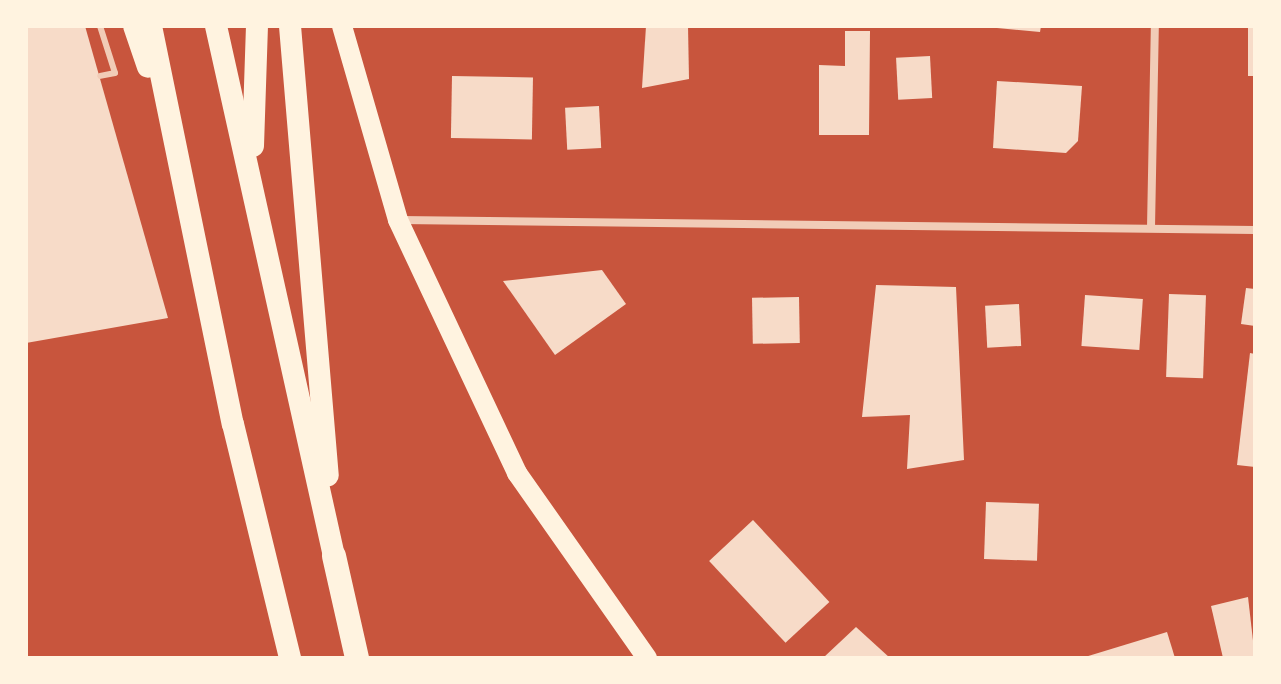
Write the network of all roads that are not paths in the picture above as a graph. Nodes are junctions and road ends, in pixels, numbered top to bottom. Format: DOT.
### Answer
graph roads {
  1 [pos="100,26"];
  2 [pos="134,26"];
  3 [pos="151,26"];
  4 [pos="216,26"];
  5 [pos="257,26"];
  6 [pos="290,26"];
  7 [pos="342,26"];
  8 [pos="1155,26"];
  9 [pos="100,76"];
  10 [pos="175,149"];
  11 [pos="252,179"];
  12 [pos="398,220"];
  13 [pos="1151,227"];
  14 [pos="1255,230"];
  15 [pos="334,556"];
  16 [pos="349,624"];
  17 [pos="290,658"];
  18 [pos="357,658"];
  19 [pos="369,658"];
  20 [pos="647,658"];
  1 -- 9 [label="lane"];
  2 -- 10 [label="highway"];
  3 -- 10 [label="highway"];
  4 -- 11 [label="highway"];
  5 -- 11 [label="highway"];
  6 -- 15 [label="highway"];
  7 -- 12 [label="main road"];
  8 -- 13 [label="street"];
  10 -- 17 [label="highway"];
  11 -- 15 [label="highway"];
  12 -- 13 [label="street"];
  12 -- 20 [label="main road"];
  13 -- 14 [label="street"];
  15 -- 16 [label="highway"];
  16 -- 18 [label="highway"];
  16 -- 19 [label="highway"];
}
